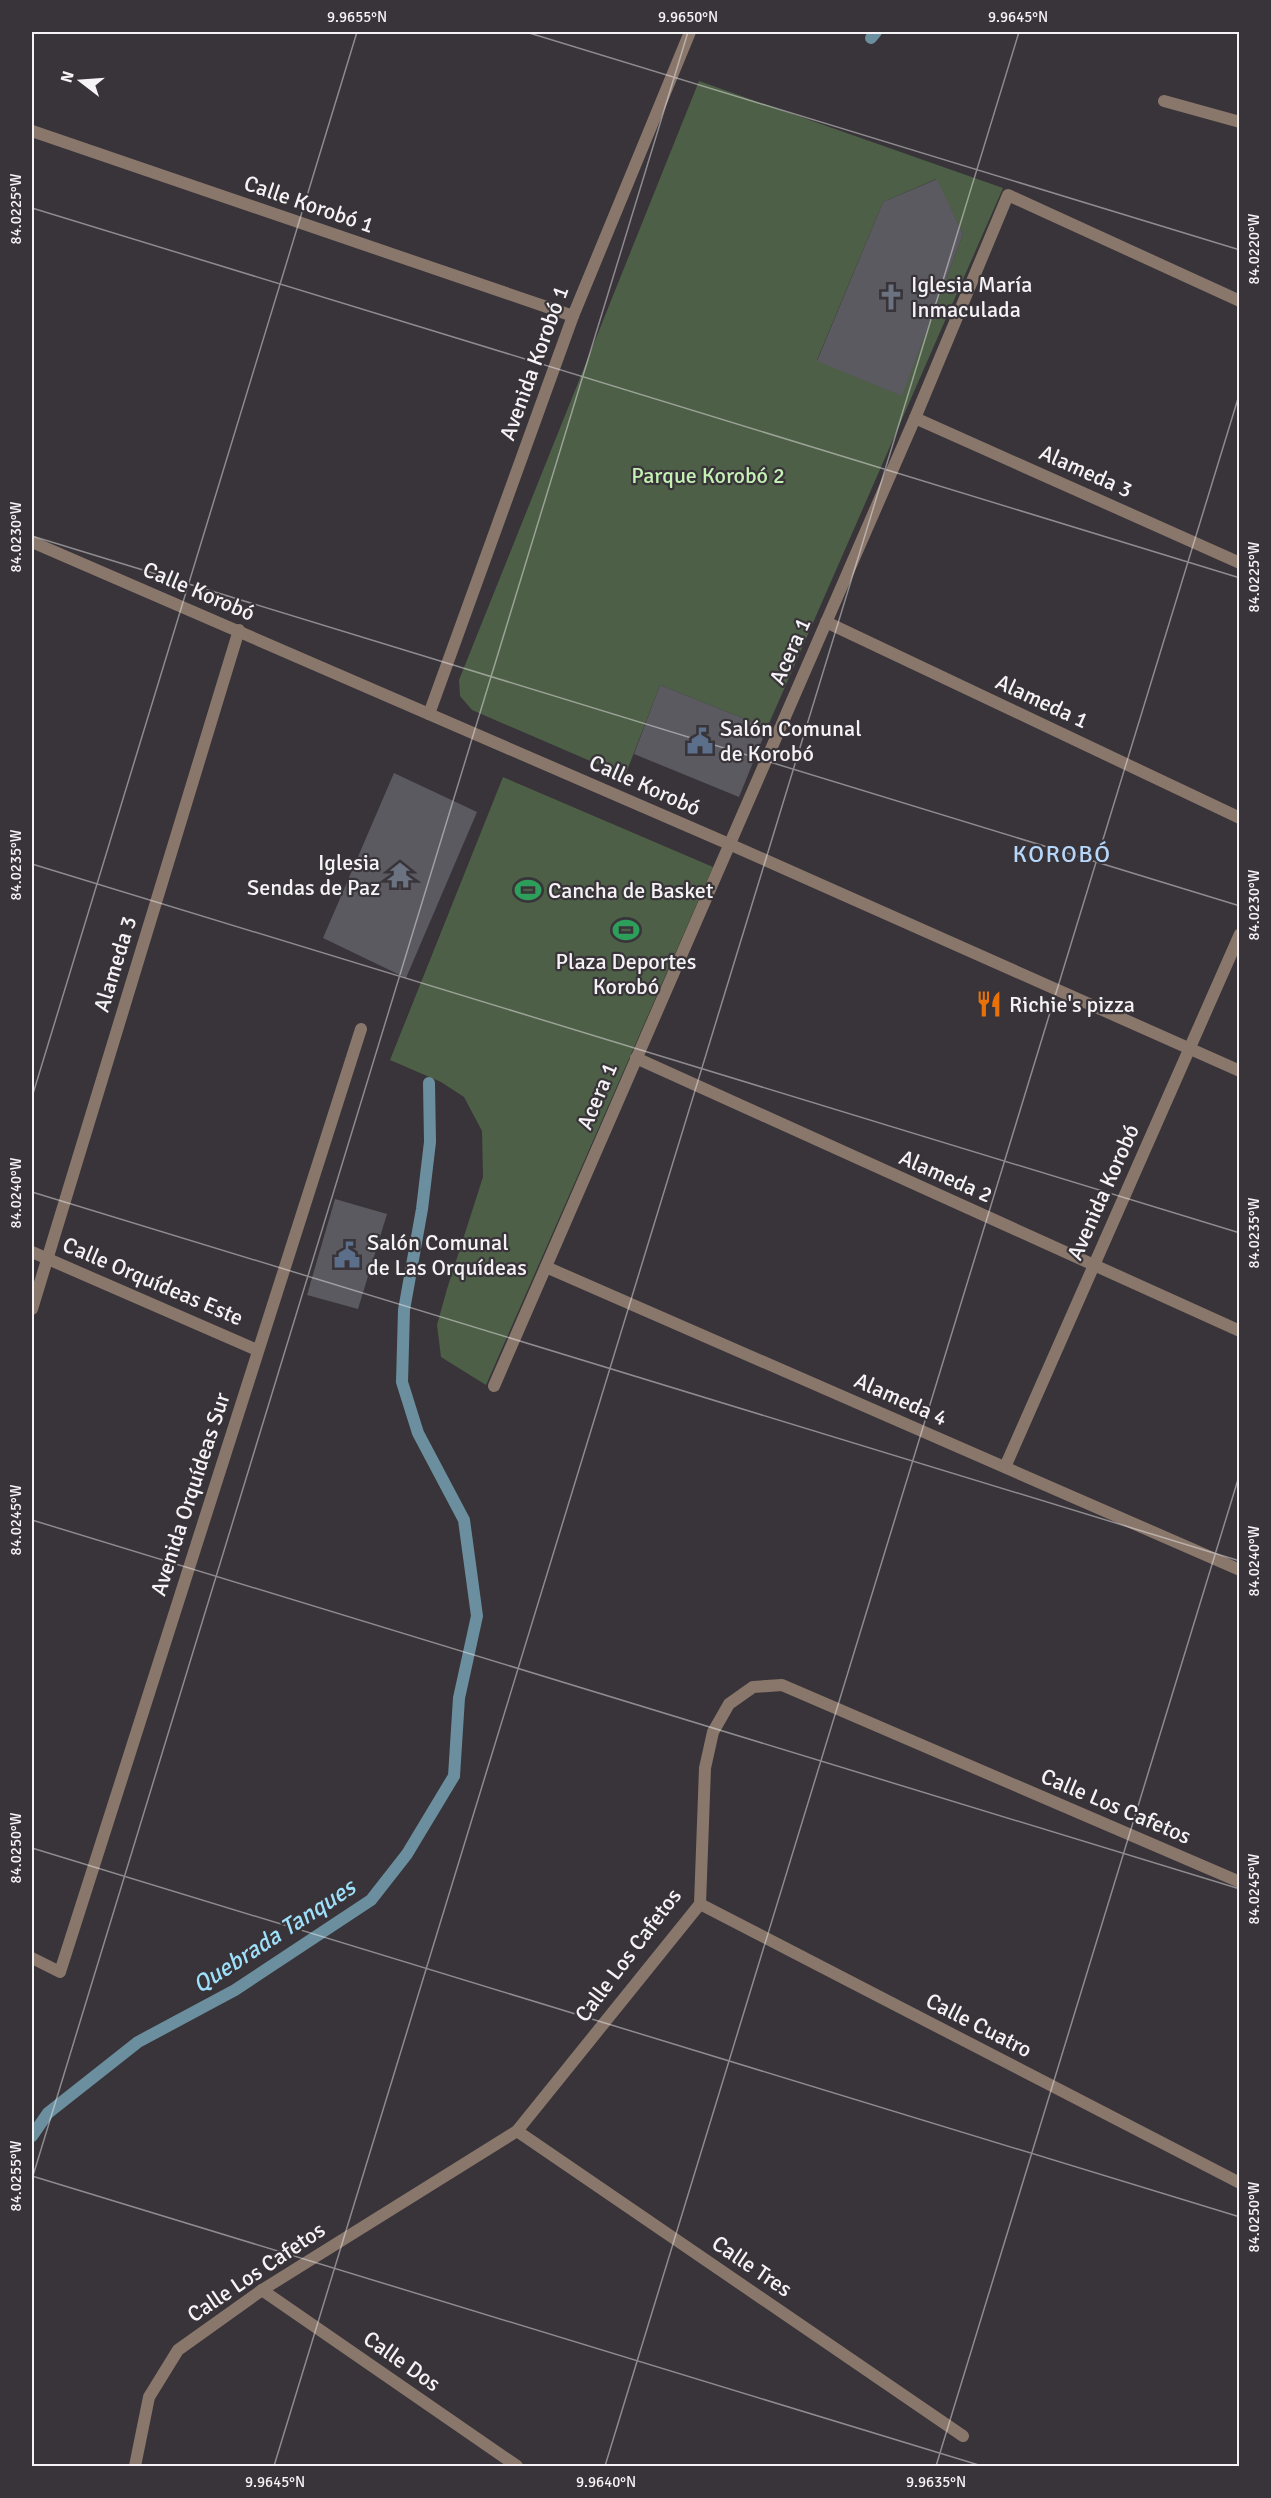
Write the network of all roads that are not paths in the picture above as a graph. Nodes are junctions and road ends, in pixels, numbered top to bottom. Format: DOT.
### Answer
graph roads {
  1 [pos="690,32"];
  2 [pos="1164,101"];
  3 [pos="1239,122"];
  4 [pos="32,131"];
  5 [pos="1239,301"];
  6 [pos="573,316"];
  7 [pos="915,418"];
  8 [pos="32,542"];
  9 [pos="1239,563"];
  10 [pos="826,622"];
  11 [pos="239,630"];
  12 [pos="429,714"];
  13 [pos="1239,818"];
  14 [pos="729,844"];
  15 [pos="1239,934"];
  16 [pos="361,1029"];
  17 [pos="1189,1049"];
  18 [pos="636,1058"];
  19 [pos="1239,1071"];
  20 [pos="32,1252"];
  21 [pos="47,1258"];
  22 [pos="1093,1266"];
  23 [pos="546,1267"];
  24 [pos="32,1310"];
  25 [pos="1239,1331"];
  26 [pos="257,1350"];
  27 [pos="494,1386"];
  28 [pos="1005,1467"];
  29 [pos="1239,1570"];
  30 [pos="1239,1882"];
  31 [pos="700,1904"];
  32 [pos="32,1958"];
  33 [pos="517,2131"];
  34 [pos="1239,2183"];
  35 [pos="262,2290"];
  36 [pos="963,2436"];
  37 [pos="135,2466"];
  38 [pos="517,2466"];
  1 -- 6 [label="street, Avenida Korobó 1"];
  2 -- 3 [label="street"];
  4 -- 6 [label="street, Calle Korobó 1"];
  5 -- 7 [label="street, Acera 1"];
  6 -- 12 [label="street, Avenida Korobó 1"];
  7 -- 9 [label="street, Alameda 3"];
  7 -- 10 [label="street, Acera 1"];
  8 -- 11 [label="street, Calle Korobó"];
  10 -- 13 [label="street, Alameda 1"];
  10 -- 14 [label="street, Acera 1"];
  11 -- 12 [label="street, Calle Korobó"];
  11 -- 21 [label="street, Alameda 3"];
  12 -- 14 [label="street, Calle Korobó"];
  14 -- 17 [label="street, Calle Korobó"];
  14 -- 18 [label="street, Acera 1"];
  15 -- 17 [label="street, Avenida Korobó"];
  16 -- 26 [label="street, Avenida Orquídeas Sur"];
  17 -- 19 [label="street, Calle Korobó"];
  17 -- 22 [label="street, Avenida Korobó"];
  18 -- 22 [label="street, Alameda 2"];
  18 -- 23 [label="street, Acera 1"];
  20 -- 21 [label="street, Calle Orquídeas Este"];
  21 -- 24 [label="street, Alameda 3"];
  21 -- 26 [label="street, Calle Orquídeas Este"];
  22 -- 25 [label="street, Alameda 2"];
  22 -- 28 [label="street, Avenida Korobó"];
  23 -- 27 [label="street, Acera 1"];
  23 -- 28 [label="street, Alameda 4"];
  26 -- 32 [label="street, Avenida Orquídeas Sur"];
  28 -- 29 [label="street, Alameda 4"];
  30 -- 31 [label="street, Calle Los Cafetos"];
  31 -- 33 [label="street, Calle Los Cafetos"];
  31 -- 34 [label="street, Calle Cuatro"];
  33 -- 35 [label="street, Calle Los Cafetos"];
  33 -- 36 [label="street, Calle Tres"];
  35 -- 37 [label="street, Calle Los Cafetos"];
  35 -- 38 [label="street, Calle Dos"];
}
